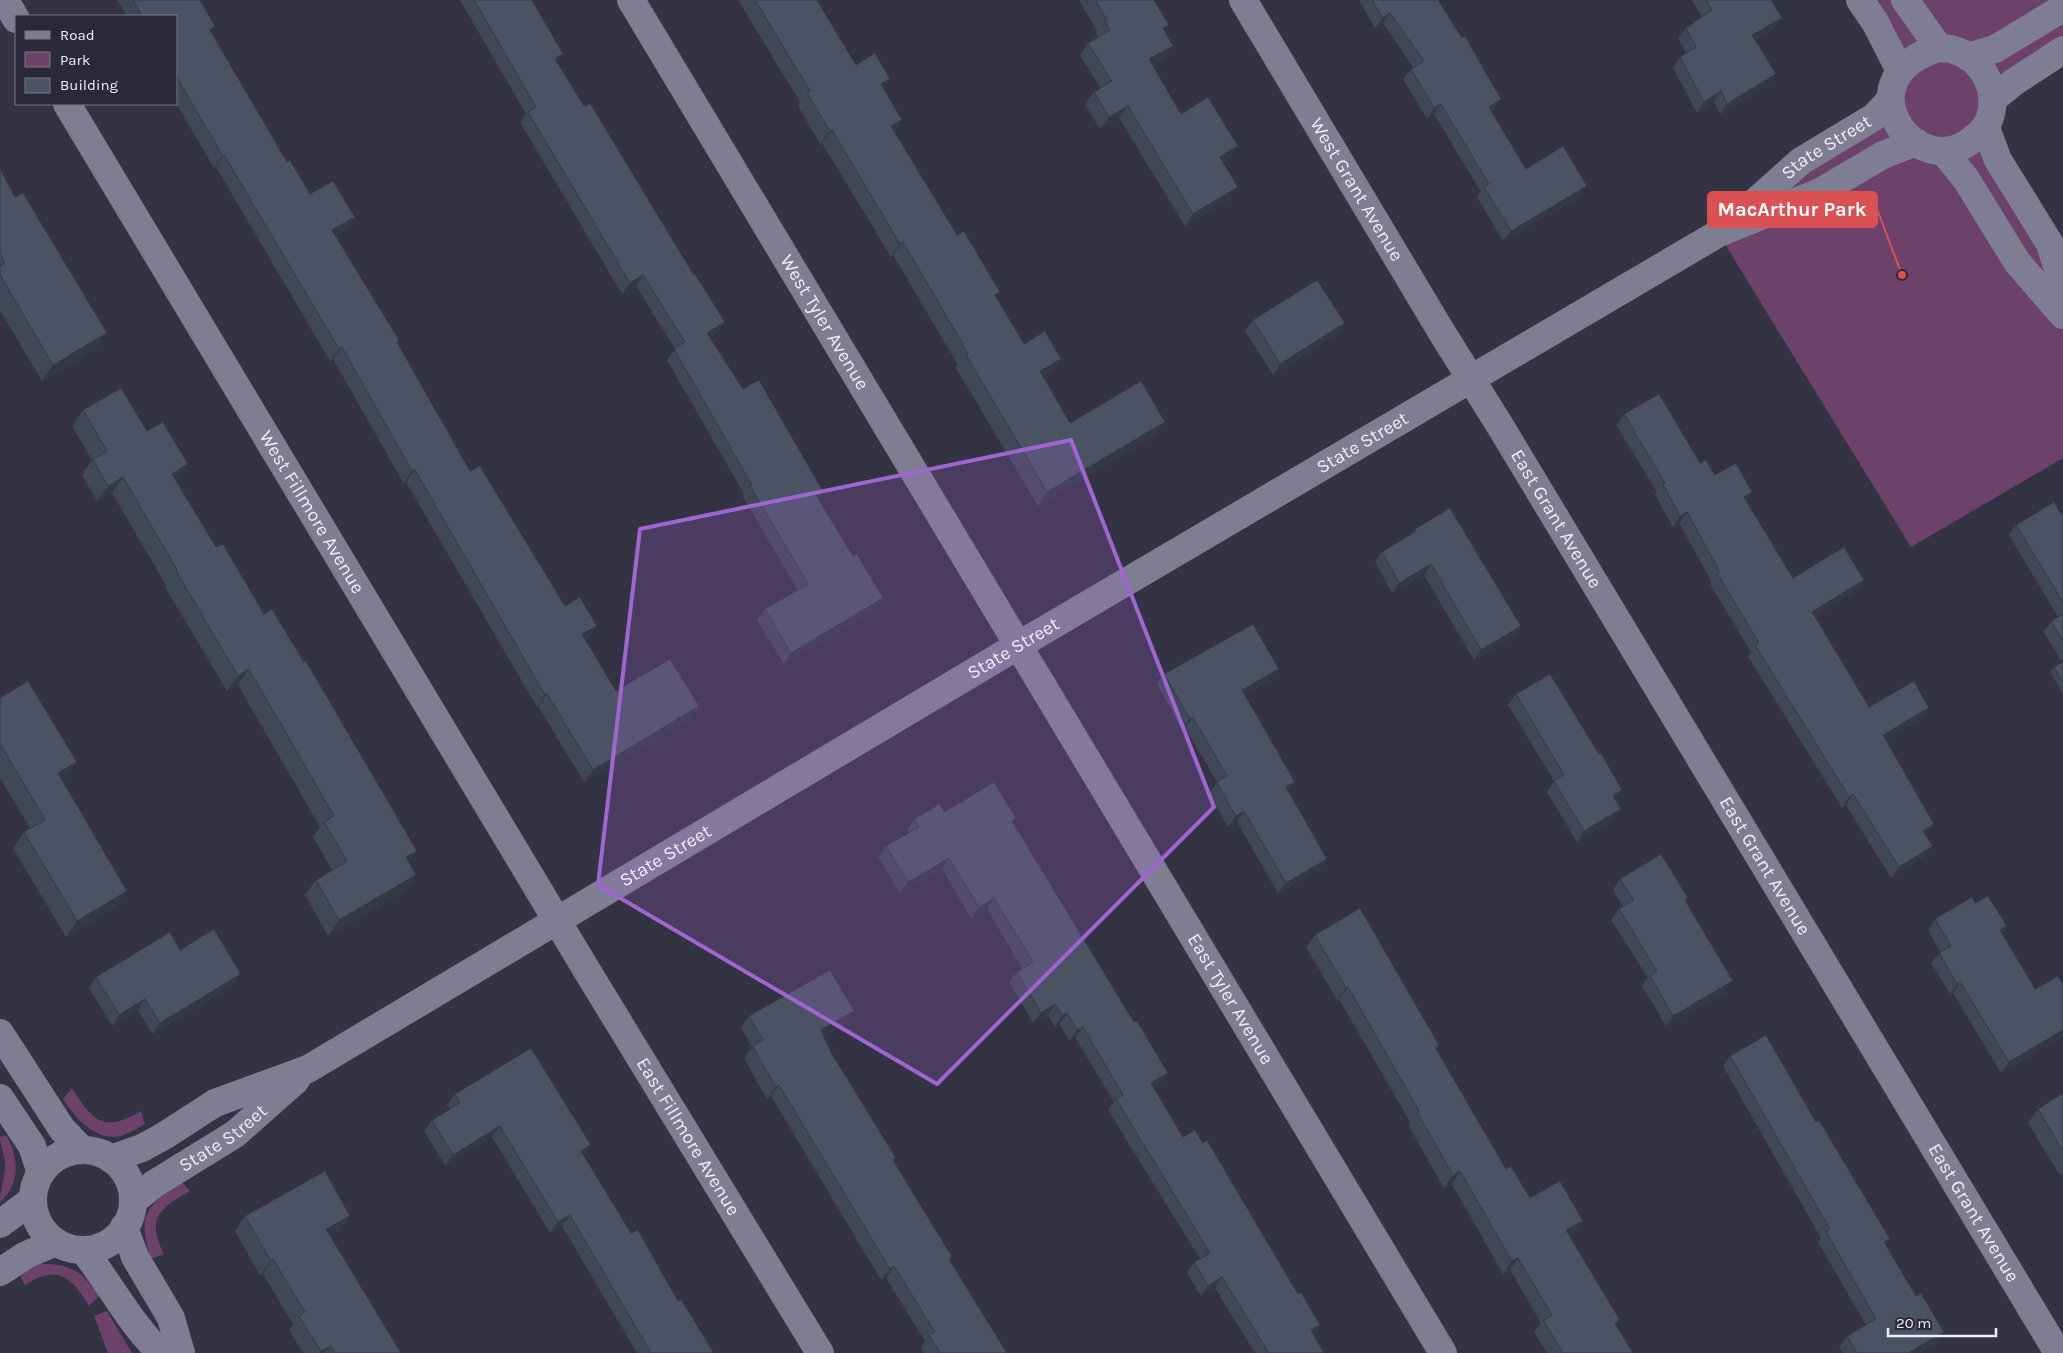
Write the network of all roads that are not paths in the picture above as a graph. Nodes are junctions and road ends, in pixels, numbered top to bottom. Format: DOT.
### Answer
graph roads {
  1 [pos="5,0"];
  2 [pos="631,0"];
  3 [pos="1243,0"];
  4 [pos="1860,0"];
  5 [pos="1905,0"];
  6 [pos="2063,8"];
  7 [pos="15,17"];
  8 [pos="1939,48"];
  9 [pos="2063,50"];
  10 [pos="1968,56"];
  11 [pos="1900,71"];
  12 [pos="1993,99"];
  13 [pos="1889,101"];
  14 [pos="68,105"];
  15 [pos="1986,128"];
  16 [pos="1916,142"];
  17 [pos="1943,151"];
  18 [pos="1720,233"];
  19 [pos="2063,285"];
  20 [pos="2063,315"];
  21 [pos="1471,379"];
  22 [pos="1019,645"];
  23 [pos="557,921"];
  24 [pos="0,1033"];
  25 [pos="308,1069"];
  26 [pos="0,1098"];
  27 [pos="81,1149"];
  28 [pos="111,1159"];
  29 [pos="41,1173"];
  30 [pos="32,1200"];
  31 [pos="133,1201"];
  32 [pos="0,1224"];
  33 [pos="124,1227"];
  34 [pos="56,1242"];
  35 [pos="84,1251"];
  36 [pos="0,1272"];
  37 [pos="161,1353"];
  38 [pos="181,1353"];
  39 [pos="820,1353"];
  40 [pos="1443,1353"];
  41 [pos="2058,1353"];
  1 -- 7 [label="street"];
  2 -- 22 [label="street, West Tyler Avenue"];
  3 -- 21 [label="street, West Grant Avenue"];
  4 -- 11 [label="street"];
  5 -- 8 [label="street"];
  6 -- 10 [label="street"];
  8 -- 10 [label="street"];
  8 -- 11 [label="street"];
  9 -- 12 [label="street"];
  10 -- 12 [label="street"];
  11 -- 13 [label="street"];
  12 -- 15 [label="street"];
  13 -- 16 [label="street"];
  13 -- 18 [label="street, State Street"];
  14 -- 23 [label="street, West Fillmore Avenue"];
  15 -- 17 [label="street"];
  15 -- 19 [label="street"];
  16 -- 17 [label="street"];
  16 -- 18 [label="street, State Street"];
  17 -- 20 [label="street"];
  18 -- 21 [label="street, State Street"];
  21 -- 22 [label="street, State Street"];
  21 -- 41 [label="street, East Grant Avenue"];
  22 -- 23 [label="street, State Street"];
  22 -- 40 [label="street, East Tyler Avenue"];
  23 -- 25 [label="street, State Street"];
  23 -- 39 [label="street, East Fillmore Avenue"];
  24 -- 27 [label="street"];
  25 -- 28 [label="street, State Street"];
  25 -- 31 [label="street, State Street"];
  26 -- 29 [label="street"];
  27 -- 28 [label="street"];
  27 -- 29 [label="street"];
  28 -- 31 [label="street"];
  29 -- 30 [label="street"];
  30 -- 32 [label="street"];
  30 -- 34 [label="street"];
  31 -- 33 [label="street"];
  33 -- 35 [label="street"];
  33 -- 38 [label="street"];
  34 -- 35 [label="street"];
  34 -- 36 [label="street"];
  35 -- 37 [label="street"];
}
